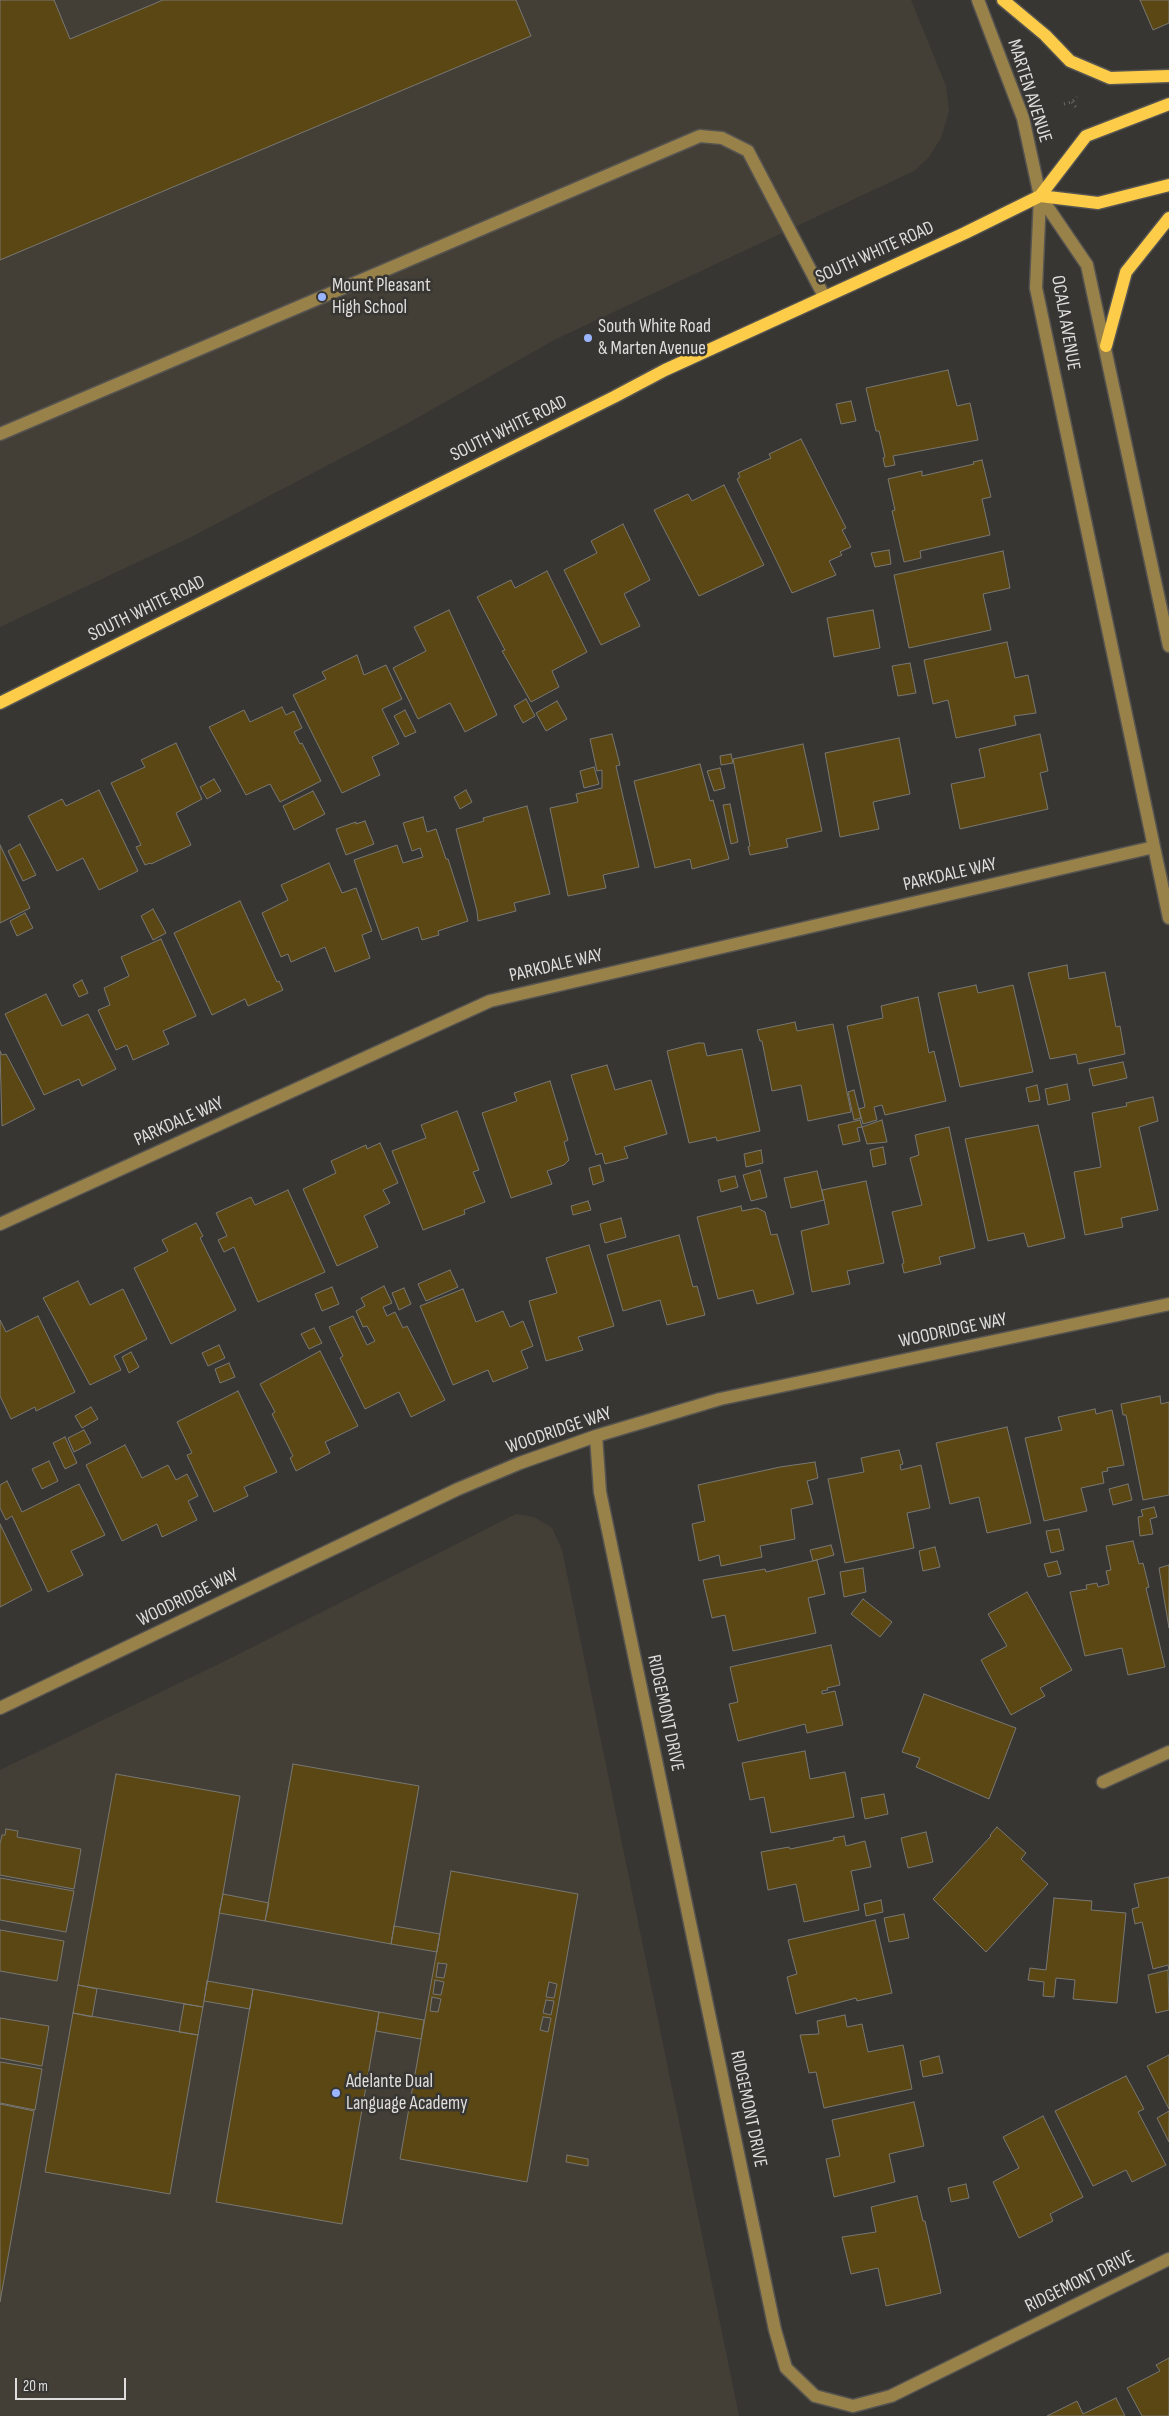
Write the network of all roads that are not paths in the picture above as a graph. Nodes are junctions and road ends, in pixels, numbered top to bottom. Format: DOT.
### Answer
graph roads {
  1 [pos="978,0"];
  2 [pos="1003,0"];
  3 [pos="1169,76"];
  4 [pos="1169,104"];
  5 [pos="1169,185"];
  6 [pos="1040,196"];
  7 [pos="1169,218"];
  8 [pos="824,296"];
  9 [pos="1106,346"];
  10 [pos="0,434"];
  11 [pos="1169,646"];
  12 [pos="0,703"];
  13 [pos="1154,848"];
  14 [pos="1169,918"];
  15 [pos="0,1224"];
  16 [pos="1169,1304"];
  17 [pos="596,1436"];
  18 [pos="0,1708"];
  19 [pos="1169,1752"];
  20 [pos="1103,1782"];
  21 [pos="1169,2259"];
  1 -- 6 [label="street, MARTEN AVENUE"];
  2 -- 3 [label="main road"];
  4 -- 6 [label="main road, SOUTH WHITE ROAD"];
  5 -- 6 [label="main road"];
  6 -- 8 [label="main road, SOUTH WHITE ROAD"];
  6 -- 9 [label="street, OCALA AVENUE"];
  6 -- 13 [label="street, OCALA AVENUE"];
  7 -- 9 [label="main road"];
  8 -- 10 [label="street"];
  8 -- 12 [label="main road, SOUTH WHITE ROAD"];
  9 -- 11 [label="street, OCALA AVENUE"];
  13 -- 14 [label="street, OCALA AVENUE"];
  13 -- 15 [label="street, PARKDALE WAY"];
  16 -- 17 [label="street, WOODRIDGE WAY"];
  17 -- 18 [label="street, WOODRIDGE WAY"];
  17 -- 21 [label="street, RIDGEMONT DRIVE"];
  19 -- 20 [label="street"];
}
